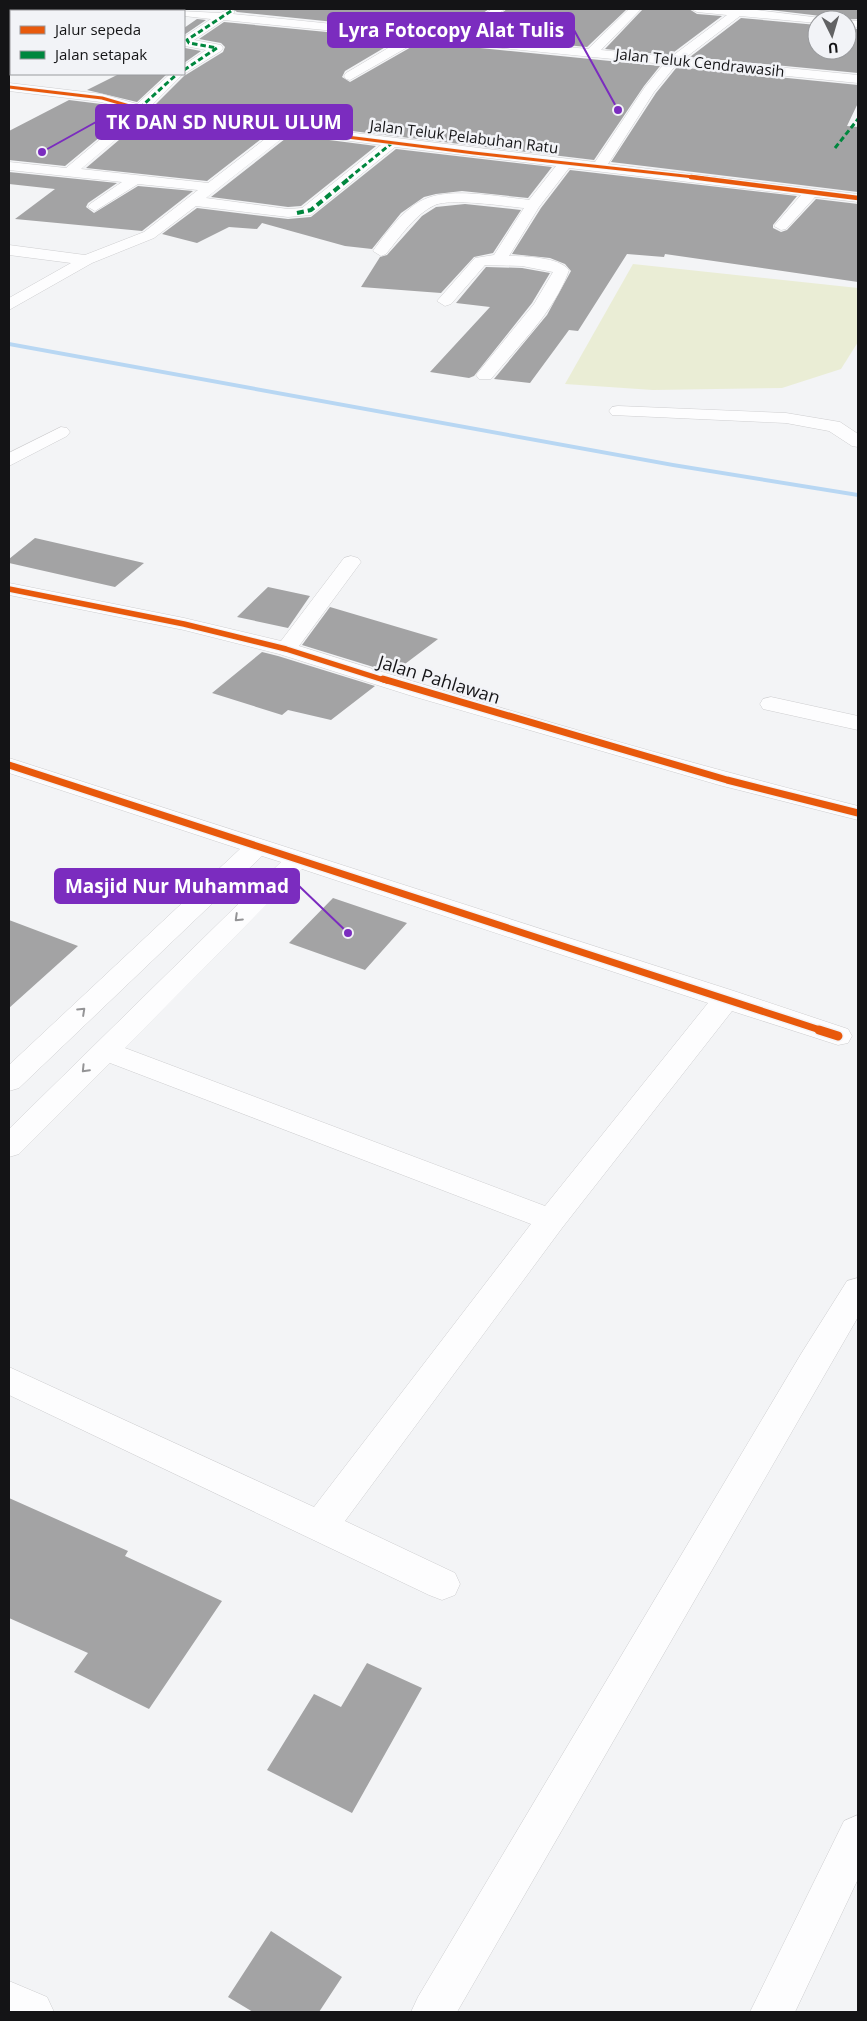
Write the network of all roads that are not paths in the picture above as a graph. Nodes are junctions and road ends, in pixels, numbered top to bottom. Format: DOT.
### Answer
graph roads {
  1 [pos="128,9"];
  2 [pos="499,9"];
  3 [pos="635,9"];
  4 [pos="697,9"];
  5 [pos="144,10"];
  6 [pos="742,11"];
  7 [pos="229,12"];
  8 [pos="185,13"];
  9 [pos="200,14"];
  10 [pos="807,19"];
  11 [pos="185,23"];
  12 [pos="420,35"];
  13 [pos="456,38"];
  14 [pos="592,52"];
  15 [pos="674,60"];
  16 [pos="185,69"];
  17 [pos="177,75"];
  18 [pos="350,76"];
  19 [pos="858,79"];
  20 [pos="9,87"];
  21 [pos="143,110"];
  22 [pos="286,129"];
  23 [pos="392,143"];
  24 [pos="566,162"];
  25 [pos="9,166"];
  26 [pos="600,166"];
  27 [pos="33,169"];
  28 [pos="70,172"];
  29 [pos="136,179"];
  30 [pos="17,180"];
  31 [pos="830,180"];
  32 [pos="210,187"];
  33 [pos="816,193"];
  34 [pos="858,198"];
  35 [pos="194,201"];
  36 [pos="533,205"];
  37 [pos="95,207"];
  38 [pos="781,226"];
  39 [pos="9,250"];
  40 [pos="381,251"];
  41 [pos="499,259"];
  42 [pos="87,260"];
  43 [pos="445,301"];
  44 [pos="9,305"];
  45 [pos="485,376"];
  46 [pos="618,410"];
  47 [pos="61,432"];
  48 [pos="858,442"];
  49 [pos="9,460"];
  50 [pos="351,562"];
  51 [pos="9,589"];
  52 [pos="286,649"];
  53 [pos="770,704"];
  54 [pos="858,723"];
  55 [pos="9,765"];
  56 [pos="858,813"];
  57 [pos="258,845"];
  58 [pos="298,859"];
  59 [pos="727,998"];
  60 [pos="838,1036"];
  61 [pos="104,1050"];
  62 [pos="9,1081"];
  63 [pos="9,1146"];
  64 [pos="552,1220"];
  65 [pos="858,1290"];
  66 [pos="9,1380"];
  67 [pos="320,1527"];
  68 [pos="442,1584"];
  69 [pos="858,1835"];
  70 [pos="9,2003"];
  71 [pos="32,2012"];
  72 [pos="433,2012"];
  73 [pos="772,2012"];
  1 -- 5 [label="street"];
  2 -- 13 [label="street"];
  3 -- 14 [label="street"];
  4 -- 6 [label="street"];
  6 -- 10 [label="street"];
  6 -- 15 [label="street"];
  7 -- 9 [label="street, Jalan Teluk Cendrawasih"];
  7 -- 12 [label="street, Jalan Teluk Cendrawasih"];
  7 -- 16 [label="street"];
  8 -- 9 [label="street, Jalan Teluk Cendrawasih"];
  9 -- 11 [label="street"];
  12 -- 13 [label="street, Jalan Teluk Cendrawasih"];
  12 -- 18 [label="street"];
  13 -- 14 [label="street, Jalan Teluk Cendrawasih"];
  14 -- 15 [label="street, Jalan Teluk Cendrawasih"];
  15 -- 19 [label="street, Jalan Teluk Cendrawasih"];
  15 -- 26 [label="street"];
  17 -- 21 [label="street"];
  20 -- 21 [label="street, Jalan Teluk Pelabuhan Ratu"];
  21 -- 22 [label="street, Jalan Teluk Pelabuhan Ratu"];
  21 -- 28 [label="street"];
  22 -- 23 [label="street, Jalan Teluk Pelabuhan Ratu"];
  22 -- 32 [label="street"];
  23 -- 24 [label="street, Jalan Teluk Pelabuhan Ratu"];
  23 -- 35 [label="street"];
  24 -- 26 [label="street, Jalan Teluk Pelabuhan Ratu"];
  24 -- 36 [label="street"];
  25 -- 27 [label="street"];
  26 -- 33 [label="street, Jalan Teluk Pelabuhan Ratu"];
  27 -- 28 [label="street"];
  27 -- 30 [label="street"];
  28 -- 29 [label="street"];
  29 -- 32 [label="street"];
  29 -- 37 [label="street"];
  31 -- 33 [label="street"];
  32 -- 35 [label="street"];
  33 -- 34 [label="street, Jalan Teluk Pelabuhan Ratu"];
  33 -- 38 [label="street"];
  35 -- 42 [label="street"];
  36 -- 40 [label="street"];
  36 -- 41 [label="street"];
  39 -- 42 [label="street"];
  41 -- 43 [label="street"];
  41 -- 45 [label="street"];
  42 -- 44 [label="street"];
  46 -- 48 [label="street"];
  47 -- 49 [label="street"];
  50 -- 52 [label="street"];
  51 -- 52 [label="street, Jalan Pahlawan"];
  52 -- 56 [label="street, Jalan Pahlawan"];
  53 -- 54 [label="street"];
  55 -- 57 [label="street"];
  57 -- 58 [label="street"];
  62 -- 57 [label="street, one-way"];
  58 -- 59 [label="street"];
  58 -- 61 [label="street, one-way"];
  59 -- 60 [label="street"];
  59 -- 64 [label="street"];
  61 -- 63 [label="street, one-way"];
  61 -- 64 [label="street"];
  64 -- 67 [label="street"];
  65 -- 72 [label="street"];
  66 -- 67 [label="street"];
  67 -- 68 [label="street"];
  69 -- 73 [label="street"];
  70 -- 71 [label="street"];
}
